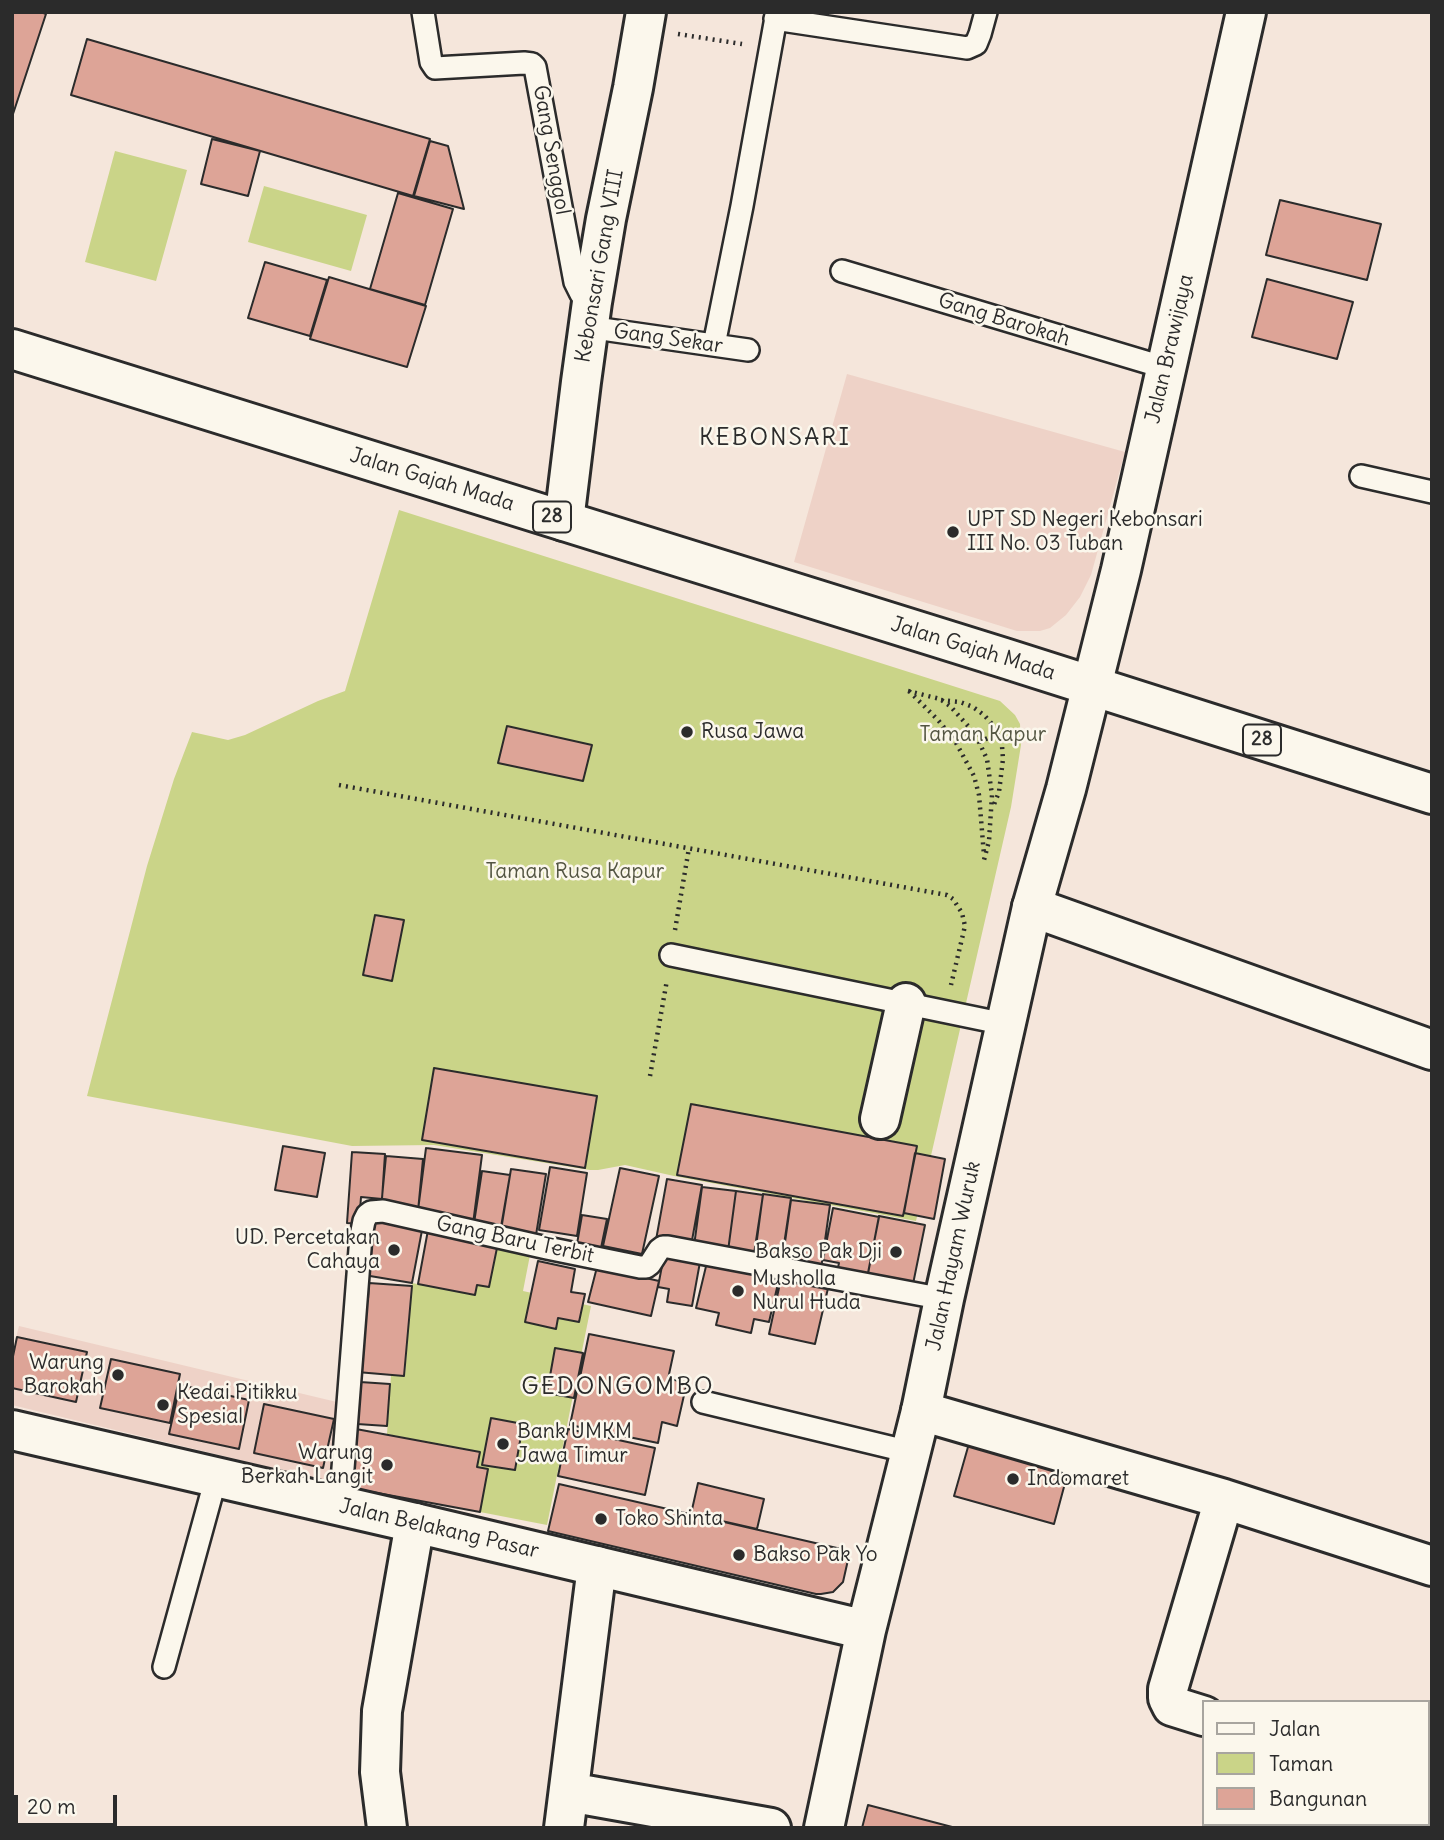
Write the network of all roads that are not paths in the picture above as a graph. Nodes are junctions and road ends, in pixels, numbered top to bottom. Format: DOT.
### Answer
graph roads {
  1 [pos="423,12"];
  2 [pos="986,12"];
  3 [pos="1246,12"];
  4 [pos="776,16"];
  5 [pos="644,20"];
  6 [pos="842,271"];
  7 [pos="590,314"];
  8 [pos="714,345"];
  9 [pos="12,349"];
  10 [pos="748,350"];
  11 [pos="1166,368"];
  12 [pos="1362,476"];
  13 [pos="1432,492"];
  14 [pos="565,521"];
  15 [pos="1093,686"];
  16 [pos="1432,794"];
  17 [pos="1032,906"];
  18 [pos="671,955"];
  19 [pos="906,1003"];
  20 [pos="1005,1024"];
  21 [pos="1432,1049"];
  22 [pos="880,1119"];
  23 [pos="944,1299"];
  24 [pos="703,1402"];
  25 [pos="921,1411"];
  26 [pos="12,1430"];
  27 [pos="910,1452"];
  28 [pos="216,1478"];
  29 [pos="1224,1499"];
  30 [pos="340,1507"];
  31 [pos="415,1523"];
  32 [pos="597,1566"];
  33 [pos="1432,1566"];
  34 [pos="866,1630"];
  35 [pos="164,1667"];
  36 [pos="1202,1715"];
  37 [pos="566,1810"];
  38 [pos="387,1828"];
  39 [pos="772,1828"];
  40 [pos="824,1828"];
  1 -- 7 [label="lane, Gang Senggol"];
  2 -- 4 [label="lane"];
  3 -- 11 [label="main road, Jalan Brawijaya"];
  4 -- 8 [label="lane"];
  5 -- 7 [label="main road, Kebonsari Gang VIII"];
  6 -- 11 [label="lane, Gang Barokah"];
  7 -- 8 [label="lane, Gang Sekar"];
  7 -- 14 [label="main road, Kebonsari Gang VIII"];
  8 -- 10 [label="lane, Gang Sekar"];
  9 -- 14 [label="main road, Jalan Gajah Mada / 28"];
  11 -- 15 [label="main road, Jalan Brawijaya"];
  12 -- 13 [label="lane"];
  14 -- 15 [label="main road, Jalan Gajah Mada / 28"];
  15 -- 16 [label="main road, 28"];
  15 -- 17 [label="main road, Jalan Hayam Wuruk"];
  17 -- 20 [label="main road, Jalan Hayam Wuruk"];
  17 -- 21 [label="main road"];
  18 -- 19 [label="lane"];
  19 -- 20 [label="lane"];
  19 -- 22 [label="main road"];
  20 -- 23 [label="main road, Jalan Hayam Wuruk"];
  23 -- 25 [label="main road, Jalan Hayam Wuruk"];
  23 -- 30 [label="lane, Gang Baru Terbit"];
  24 -- 27 [label="lane"];
  25 -- 27 [label="main road, Jalan Hayam Wuruk"];
  25 -- 29 [label="main road"];
  26 -- 28 [label="main road, Jalan Belakang Pasar"];
  27 -- 34 [label="main road, Jalan Hayam Wuruk"];
  28 -- 30 [label="main road, Jalan Belakang Pasar"];
  28 -- 35 [label="lane"];
  29 -- 33 [label="main road"];
  29 -- 36 [label="main road"];
  30 -- 31 [label="main road, Jalan Belakang Pasar"];
  31 -- 32 [label="main road, Jalan Belakang Pasar"];
  31 -- 38 [label="main road"];
  32 -- 34 [label="main road, Jalan Belakang Pasar"];
  32 -- 37 [label="main road"];
  34 -- 40 [label="main road, Jalan Hayam Wuruk"];
  37 -- 39 [label="main road"];
}
